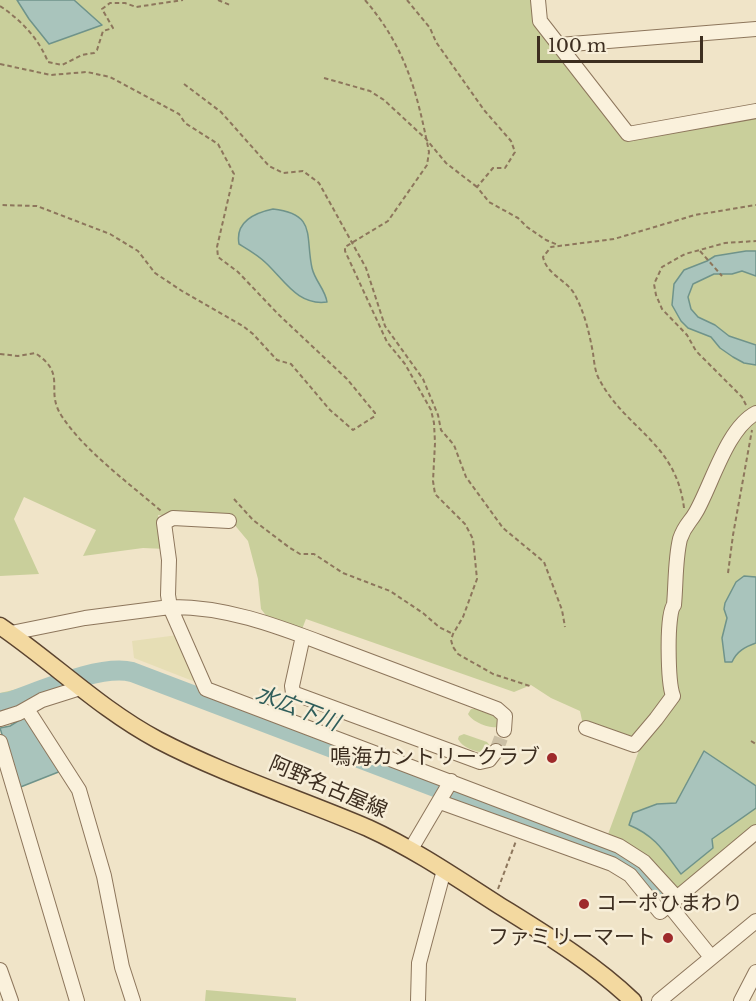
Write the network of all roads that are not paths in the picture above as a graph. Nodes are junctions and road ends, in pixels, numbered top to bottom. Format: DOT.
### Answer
graph roads {
  1 [pos="538,0"];
  2 [pos="756,29"];
  3 [pos="559,45"];
  4 [pos="756,111"];
  5 [pos="752,415"];
  6 [pos="229,521"];
  7 [pos="170,607"];
  8 [pos="5,630"];
  9 [pos="303,636"];
  10 [pos="74,683"];
  11 [pos="27,709"];
  12 [pos="0,719"];
  13 [pos="586,728"];
  14 [pos="504,730"];
  15 [pos="0,742"];
  16 [pos="496,751"];
  17 [pos="450,783"];
  18 [pos="441,800"];
  19 [pos="756,832"];
  20 [pos="411,849"];
  21 [pos="444,870"];
  22 [pos="672,901"];
  23 [pos="756,921"];
  24 [pos="711,957"];
  25 [pos="0,969"];
  26 [pos="756,972"];
  27 [pos="12,1001"];
  28 [pos="77,1001"];
  29 [pos="133,1001"];
  30 [pos="418,1001"];
  31 [pos="633,1001"];
  32 [pos="659,1001"];
  33 [pos="741,1001"];
  1 -- 3 [label="street"];
  2 -- 3 [label="street"];
  3 -- 4 [label="street"];
  5 -- 13 [label="street"];
  6 -- 7 [label="street"];
  7 -- 8 [label="street"];
  7 -- 9 [label="street"];
  7 -- 17 [label="street"];
  8 -- 10 [label="main road, 阿野名古屋線"];
  9 -- 14 [label="street"];
  9 -- 16 [label="street"];
  10 -- 11 [label="street"];
  10 -- 20 [label="main road, 阿野名古屋線"];
  11 -- 12 [label="street"];
  11 -- 29 [label="street"];
  15 -- 28 [label="street"];
  17 -- 18 [label="street"];
  17 -- 22 [label="street"];
  18 -- 20 [label="street"];
  18 -- 22 [label="street"];
  19 -- 22 [label="street"];
  20 -- 21 [label="main road, 阿野名古屋線"];
  21 -- 30 [label="street"];
  21 -- 31 [label="main road, 阿野名古屋線"];
  22 -- 24 [label="street"];
  23 -- 24 [label="street"];
  24 -- 32 [label="street"];
  25 -- 27 [label="street"];
  26 -- 33 [label="street"];
}
